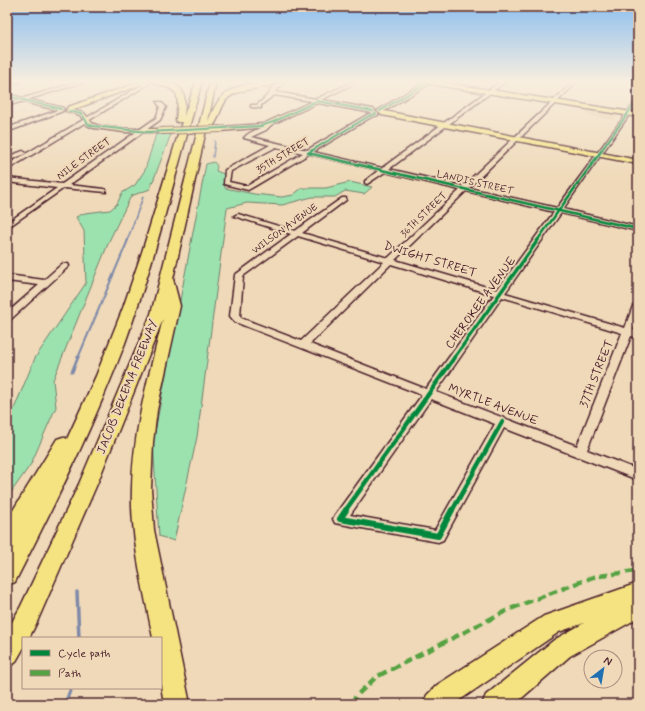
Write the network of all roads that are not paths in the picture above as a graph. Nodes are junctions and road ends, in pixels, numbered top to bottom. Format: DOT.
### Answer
graph roads {
  1 [pos="47,115"];
  2 [pos="83,115"];
  3 [pos="94,115"];
  4 [pos="160,115"];
  5 [pos="180,115"];
  6 [pos="189,115"];
  7 [pos="205,115"];
  8 [pos="215,115"];
  9 [pos="287,115"];
  10 [pos="368,115"];
  11 [pos="390,115"];
  12 [pos="457,115"];
  13 [pos="541,115"];
  14 [pos="627,115"];
  15 [pos="86,120"];
  16 [pos="269,124"];
  17 [pos="443,125"];
  18 [pos="7,130"];
  19 [pos="140,132"];
  20 [pos="200,133"];
  21 [pos="517,139"];
  22 [pos="47,143"];
  23 [pos="274,145"];
  24 [pos="308,153"];
  25 [pos="599,155"];
  26 [pos="7,159"];
  27 [pos="638,162"];
  28 [pos="175,163"];
  29 [pos="8,166"];
  30 [pos="383,170"];
  31 [pos="7,180"];
  32 [pos="367,182"];
  33 [pos="63,186"];
  34 [pos="465,189"];
  35 [pos="104,191"];
  36 [pos="344,200"];
  37 [pos="558,211"];
  38 [pos="238,216"];
  39 [pos="7,226"];
  40 [pos="638,229"];
  41 [pos="297,233"];
  42 [pos="391,261"];
  43 [pos="65,266"];
  44 [pos="239,275"];
  45 [pos="7,278"];
  46 [pos="166,279"];
  47 [pos="46,283"];
  48 [pos="500,294"];
  49 [pos="638,306"];
  50 [pos="7,318"];
  51 [pos="633,333"];
  52 [pos="303,345"];
  53 [pos="110,359"];
  54 [pos="428,394"];
  55 [pos="502,422"];
  56 [pos="580,453"];
  57 [pos="638,475"];
  58 [pos="7,538"];
  59 [pos="7,575"];
  60 [pos="638,593"];
  61 [pos="638,606"];
  62 [pos="7,655"];
  63 [pos="177,704"];
  64 [pos="436,704"];
  65 [pos="495,704"];
  1 -- 18 [label="street"];
  2 -- 15 [label="main road"];
  3 -- 15 [label="street"];
  4 -- 19 [label="street, NILE STREET"];
  5 -- 28 [label="highway"];
  6 -- 28 [label="highway"];
  7 -- 20 [label="highway, JACOB DEKEMA FREEWAY"];
  8 -- 20 [label="highway"];
  9 -- 16 [label="main road"];
  10 -- 24 [label="street, 35TH STREET"];
  11 -- 17 [label="main road"];
  12 -- 17 [label="street"];
  13 -- 21 [label="street, 36TH STREET"];
  14 -- 25 [label="street, CHEROKEE AVENUE"];
  15 -- 19 [label="main road"];
  15 -- 22 [label="street"];
  16 -- 19 [label="main road, bridge"];
  16 -- 23 [label="street, LANDIS STREET"];
  17 -- 21 [label="main road"];
  17 -- 30 [label="street"];
  19 -- 33 [label="street, NILE STREET"];
  20 -- 46 [label="highway, JACOB DEKEMA FREEWAY"];
  21 -- 25 [label="main road"];
  21 -- 34 [label="street, 36TH STREET"];
  22 -- 26 [label="street"];
  22 -- 29 [label="street"];
  23 -- 24 [label="street, LANDIS STREET"];
  23 -- 24 [label="street, 35TH STREET"];
  24 -- 30 [label="street, LANDIS STREET"];
  25 -- 27 [label="main road"];
  25 -- 37 [label="street, CHEROKEE AVENUE"];
  28 -- 53 [label="highway"];
  30 -- 32 [label="street"];
  30 -- 34 [label="street, LANDIS STREET"];
  31 -- 33 [label="street"];
  33 -- 35 [label="street"];
  33 -- 39 [label="street, NILE STREET"];
  34 -- 37 [label="street, LANDIS STREET"];
  34 -- 42 [label="street, 36TH STREET"];
  36 -- 41 [label="street, WILSON AVENUE"];
  37 -- 40 [label="street, LANDIS STREET"];
  37 -- 48 [label="street, CHEROKEE AVENUE"];
  38 -- 41 [label="street, DWIGHT STREET"];
  41 -- 42 [label="street, DWIGHT STREET"];
  41 -- 44 [label="street, WILSON AVENUE"];
  42 -- 48 [label="street, DWIGHT STREET"];
  42 -- 52 [label="street, 36TH STREET"];
  43 -- 47 [label="street"];
  44 -- 52 [label="street, MYRTLE AVENUE"];
  45 -- 47 [label="street"];
  46 -- 62 [label="highway, JACOB DEKEMA FREEWAY"];
  46 -- 63 [label="highway"];
  47 -- 50 [label="street"];
  48 -- 51 [label="street, DWIGHT STREET"];
  48 -- 54 [label="street, CHEROKEE AVENUE"];
  49 -- 51 [label="street, 37TH STREET"];
  51 -- 56 [label="street, 37TH STREET"];
  52 -- 54 [label="street, MYRTLE AVENUE"];
  53 -- 58 [label="highway"];
  53 -- 59 [label="highway"];
  54 -- 55 [label="street, MYRTLE AVENUE"];
  54 -- 55 [label="street, CHEROKEE AVENUE"];
  55 -- 56 [label="street, MYRTLE AVENUE"];
  56 -- 57 [label="street, MYRTLE AVENUE"];
  60 -- 64 [label="highway"];
  61 -- 65 [label="highway"];
}
